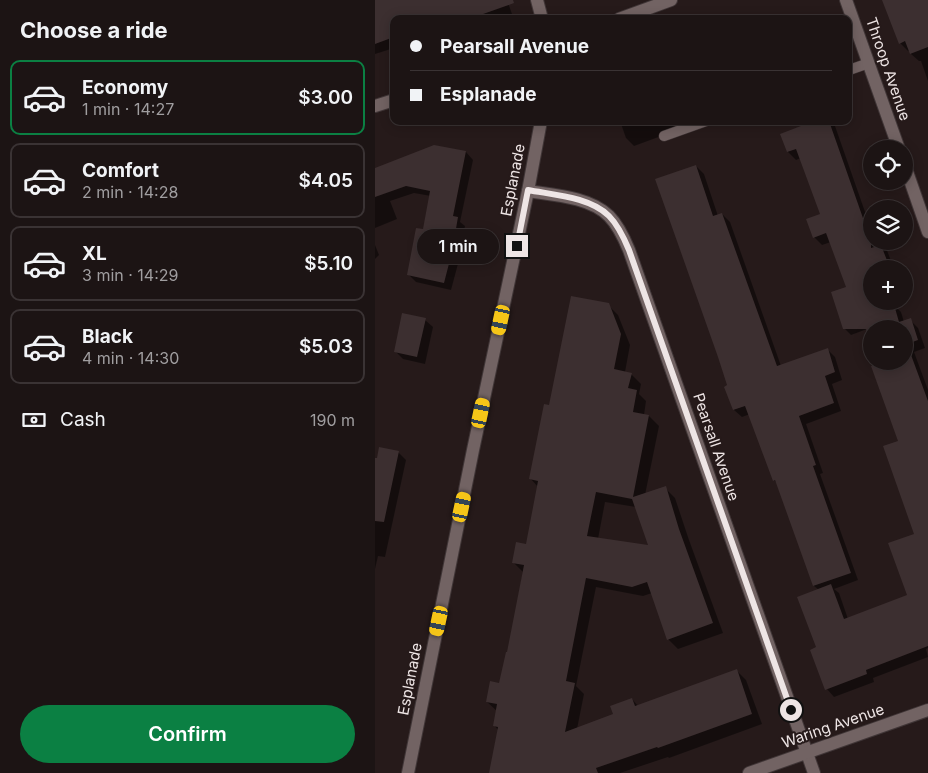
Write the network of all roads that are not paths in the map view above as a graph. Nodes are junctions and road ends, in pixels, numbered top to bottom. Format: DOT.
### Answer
graph roads {
  1 [pos="537,0"];
  2 [pos="671,0"];
  3 [pos="847,0"];
  4 [pos="541,15"];
  5 [pos="630,15"];
  6 [pos="869,62"];
  7 [pos="852,69"];
  8 [pos="390,101"];
  9 [pos="375,106"];
  10 [pos="540,125"];
  11 [pos="695,125"];
  12 [pos="664,136"];
  13 [pos="896,140"];
  14 [pos="913,188"];
  15 [pos="528,190"];
  16 [pos="928,232"];
  17 [pos="928,710"];
  18 [pos="807,753"];
  19 [pos="408,773"];
  20 [pos="749,773"];
  21 [pos="814,773"];
  1 -- 4 [label="street"];
  2 -- 5 [label="street"];
  3 -- 6 [label="street, Throop Avenue"];
  6 -- 7 [label="lane"];
  6 -- 13 [label="street, Throop Avenue"];
  8 -- 9 [label="street"];
  10 -- 15 [label="street, Esplanade"];
  11 -- 12 [label="lane"];
  14 -- 16 [label="street"];
  15 -- 18 [label="street, Pearsall Avenue"];
  15 -- 19 [label="street, Esplanade"];
  17 -- 18 [label="street, Waring Avenue"];
  18 -- 20 [label="street, Waring Avenue"];
  18 -- 21 [label="street, Pearsall Avenue"];
}
